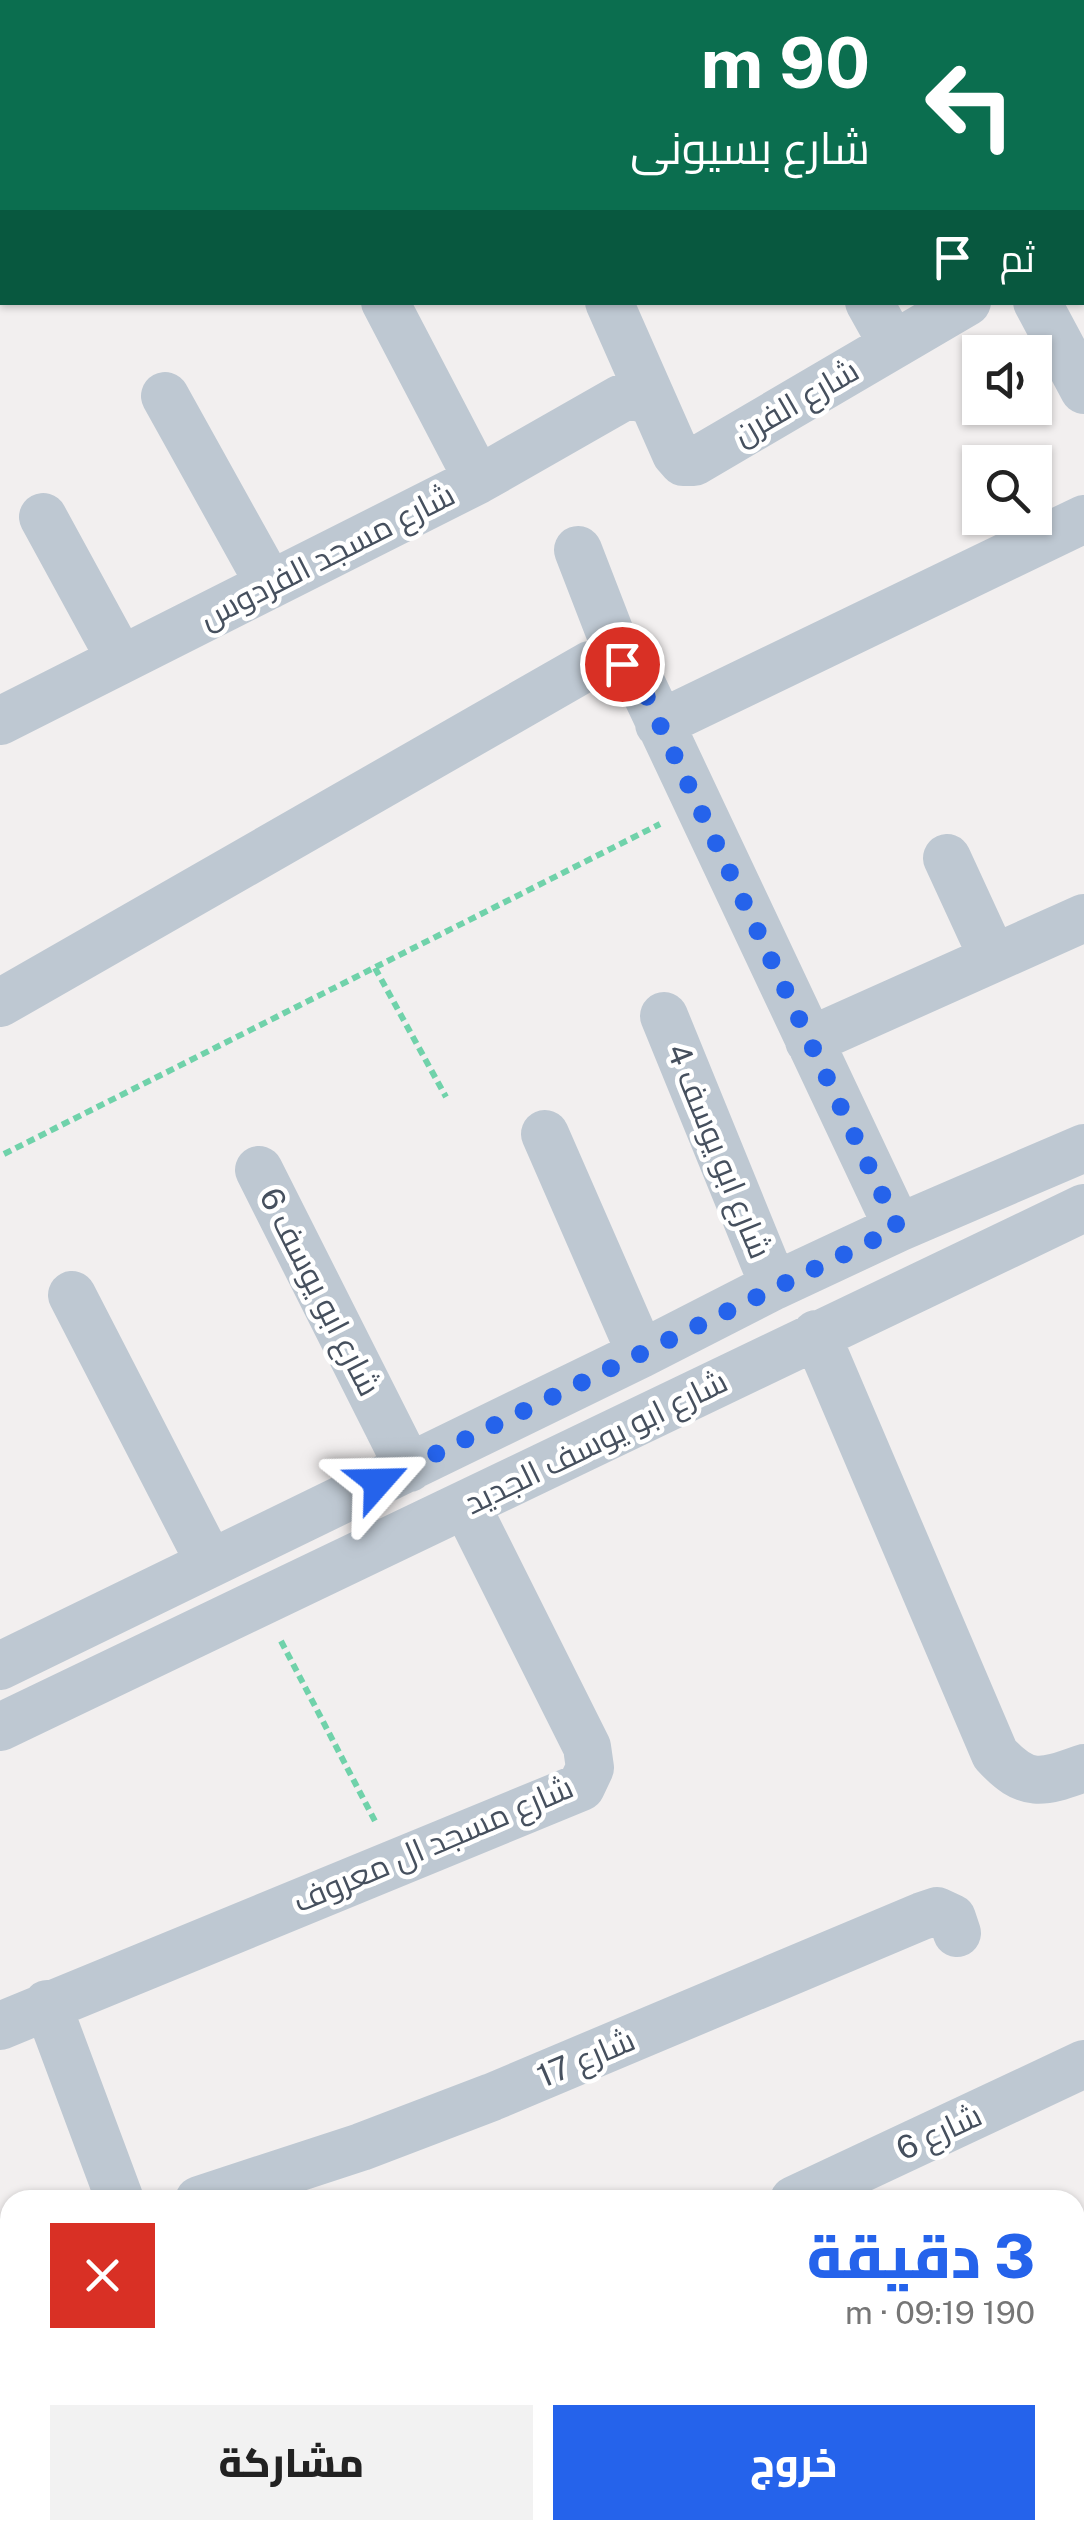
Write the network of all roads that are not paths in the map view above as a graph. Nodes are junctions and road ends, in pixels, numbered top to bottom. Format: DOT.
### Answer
graph roads {
  1 [pos="387,305"];
  2 [pos="610,305"];
  3 [pos="871,305"];
  4 [pos="962,305"];
  5 [pos="1039,305"];
  6 [pos="893,345"];
  7 [pos="1084,390"];
  8 [pos="165,396"];
  9 [pos="651,401"];
  10 [pos="478,480"];
  11 [pos="43,517"];
  12 [pos="1084,520"];
  13 [pos="578,550"];
  14 [pos="270,586"];
  15 [pos="120,660"];
  16 [pos="622,664"];
  17 [pos="0,721"];
  18 [pos="660,724"];
  19 [pos="947,858"];
  20 [pos="1084,918"];
  21 [pos="993,958"];
  22 [pos="0,1002"];
  23 [pos="664,1016"];
  24 [pos="809,1041"];
  25 [pos="545,1134"];
  26 [pos="1084,1148"];
  27 [pos="259,1170"];
  28 [pos="1084,1208"];
  29 [pos="898,1228"];
  30 [pos="774,1286"];
  31 [pos="72,1294"];
  32 [pos="816,1334"];
  33 [pos="641,1354"];
  34 [pos="408,1468"];
  35 [pos="466,1505"];
  36 [pos="210,1563"];
  37 [pos="0,1666"];
  38 [pos="6,1710"];
  39 [pos="1084,1768"];
  40 [pos="957,1933"];
  41 [pos="47,2004"];
  42 [pos="0,2026"];
  43 [pos="1084,2064"];
  44 [pos="116,2190"];
  45 [pos="230,2190"];
  46 [pos="815,2190"];
  1 -- 10 [label="street"];
  2 -- 9 [label="street"];
  3 -- 6 [label="street"];
  4 -- 6 [label="street, شارع الفرن"];
  5 -- 7 [label="street"];
  6 -- 9 [label="street, شارع الفرن"];
  8 -- 14 [label="street"];
  9 -- 10 [label="street, شارع مسجد الفردوس"];
  10 -- 14 [label="street, شارع مسجد الفردوس"];
  11 -- 15 [label="street"];
  12 -- 18 [label="street"];
  13 -- 16 [label="street"];
  14 -- 15 [label="street, شارع مسجد الفردوس"];
  15 -- 17 [label="street, شارع مسجد الفردوس"];
  16 -- 18 [label="street"];
  16 -- 22 [label="street"];
  18 -- 24 [label="street"];
  19 -- 21 [label="street"];
  20 -- 21 [label="street"];
  21 -- 24 [label="street"];
  23 -- 30 [label="street, شارع ابو يوسف 4"];
  24 -- 29 [label="street"];
  25 -- 33 [label="street"];
  26 -- 29 [label="street, شارع ابو يوسف الجديد"];
  27 -- 34 [label="street, شارع ابو يوسف 6"];
  28 -- 32 [label="street, شارع ابو يوسف الجديد"];
  29 -- 30 [label="street, شارع ابو يوسف الجديد"];
  30 -- 33 [label="street, شارع ابو يوسف الجديد"];
  31 -- 36 [label="street"];
  32 -- 35 [label="street, شارع ابو يوسف الجديد"];
  32 -- 39 [label="street"];
  33 -- 34 [label="street, شارع ابو يوسف الجديد"];
  34 -- 36 [label="street, شارع ابو يوسف الجديد"];
  35 -- 38 [label="street, شارع ابو يوسف الجديد"];
  35 -- 41 [label="street, شارع مسجد ال معروف"];
  36 -- 37 [label="street, شارع ابو يوسف الجديد"];
  40 -- 45 [label="street, شارع 17"];
  41 -- 42 [label="street, شارع مسجد ال معروف"];
  41 -- 44 [label="street"];
  43 -- 46 [label="street, شارع 6"];
}
